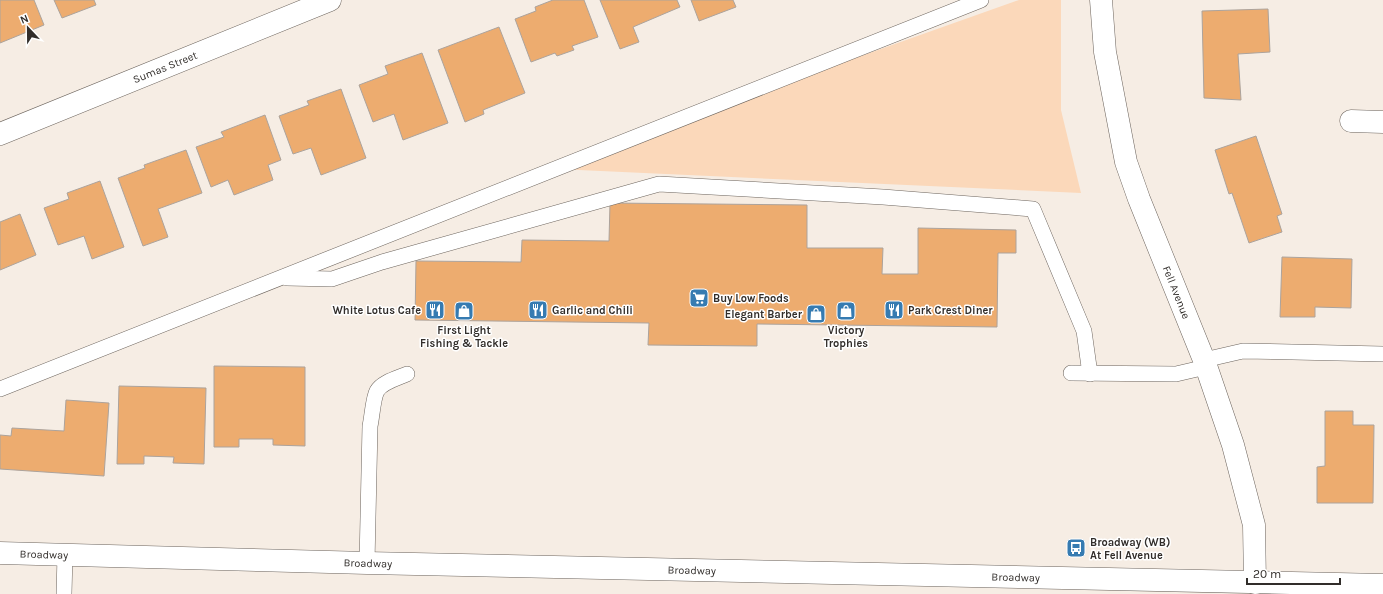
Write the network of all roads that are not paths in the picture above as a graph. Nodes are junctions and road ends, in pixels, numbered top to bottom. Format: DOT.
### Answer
graph roads {
  1 [pos="330,0"];
  2 [pos="981,0"];
  3 [pos="1101,0"];
  4 [pos="1351,121"];
  5 [pos="1383,122"];
  6 [pos="0,134"];
  7 [pos="278,278"];
  8 [pos="1383,354"];
  9 [pos="1205,363"];
  10 [pos="407,374"];
  11 [pos="1071,374"];
  12 [pos="1090,374"];
  13 [pos="0,389"];
  14 [pos="0,553"];
  15 [pos="65,555"];
  16 [pos="367,563"];
  17 [pos="1255,583"];
  18 [pos="1383,585"];
  19 [pos="1277,588"];
  20 [pos="64,594"];
  1 -- 6 [label="street, Sumas Street"];
  2 -- 7 [label="lane"];
  3 -- 9 [label="street, Fell Avenue"];
  4 -- 5 [label="street"];
  7 -- 12 [label="lane"];
  7 -- 13 [label="lane"];
  8 -- 9 [label="lane"];
  9 -- 12 [label="lane"];
  9 -- 17 [label="street, Fell Avenue"];
  10 -- 16 [label="lane"];
  11 -- 12 [label="lane"];
  14 -- 15 [label="street, Broadway"];
  15 -- 16 [label="street, Broadway"];
  15 -- 20 [label="lane"];
  16 -- 17 [label="street, Broadway"];
  17 -- 19 [label="street, Broadway"];
  18 -- 19 [label="street, Broadway"];
}
